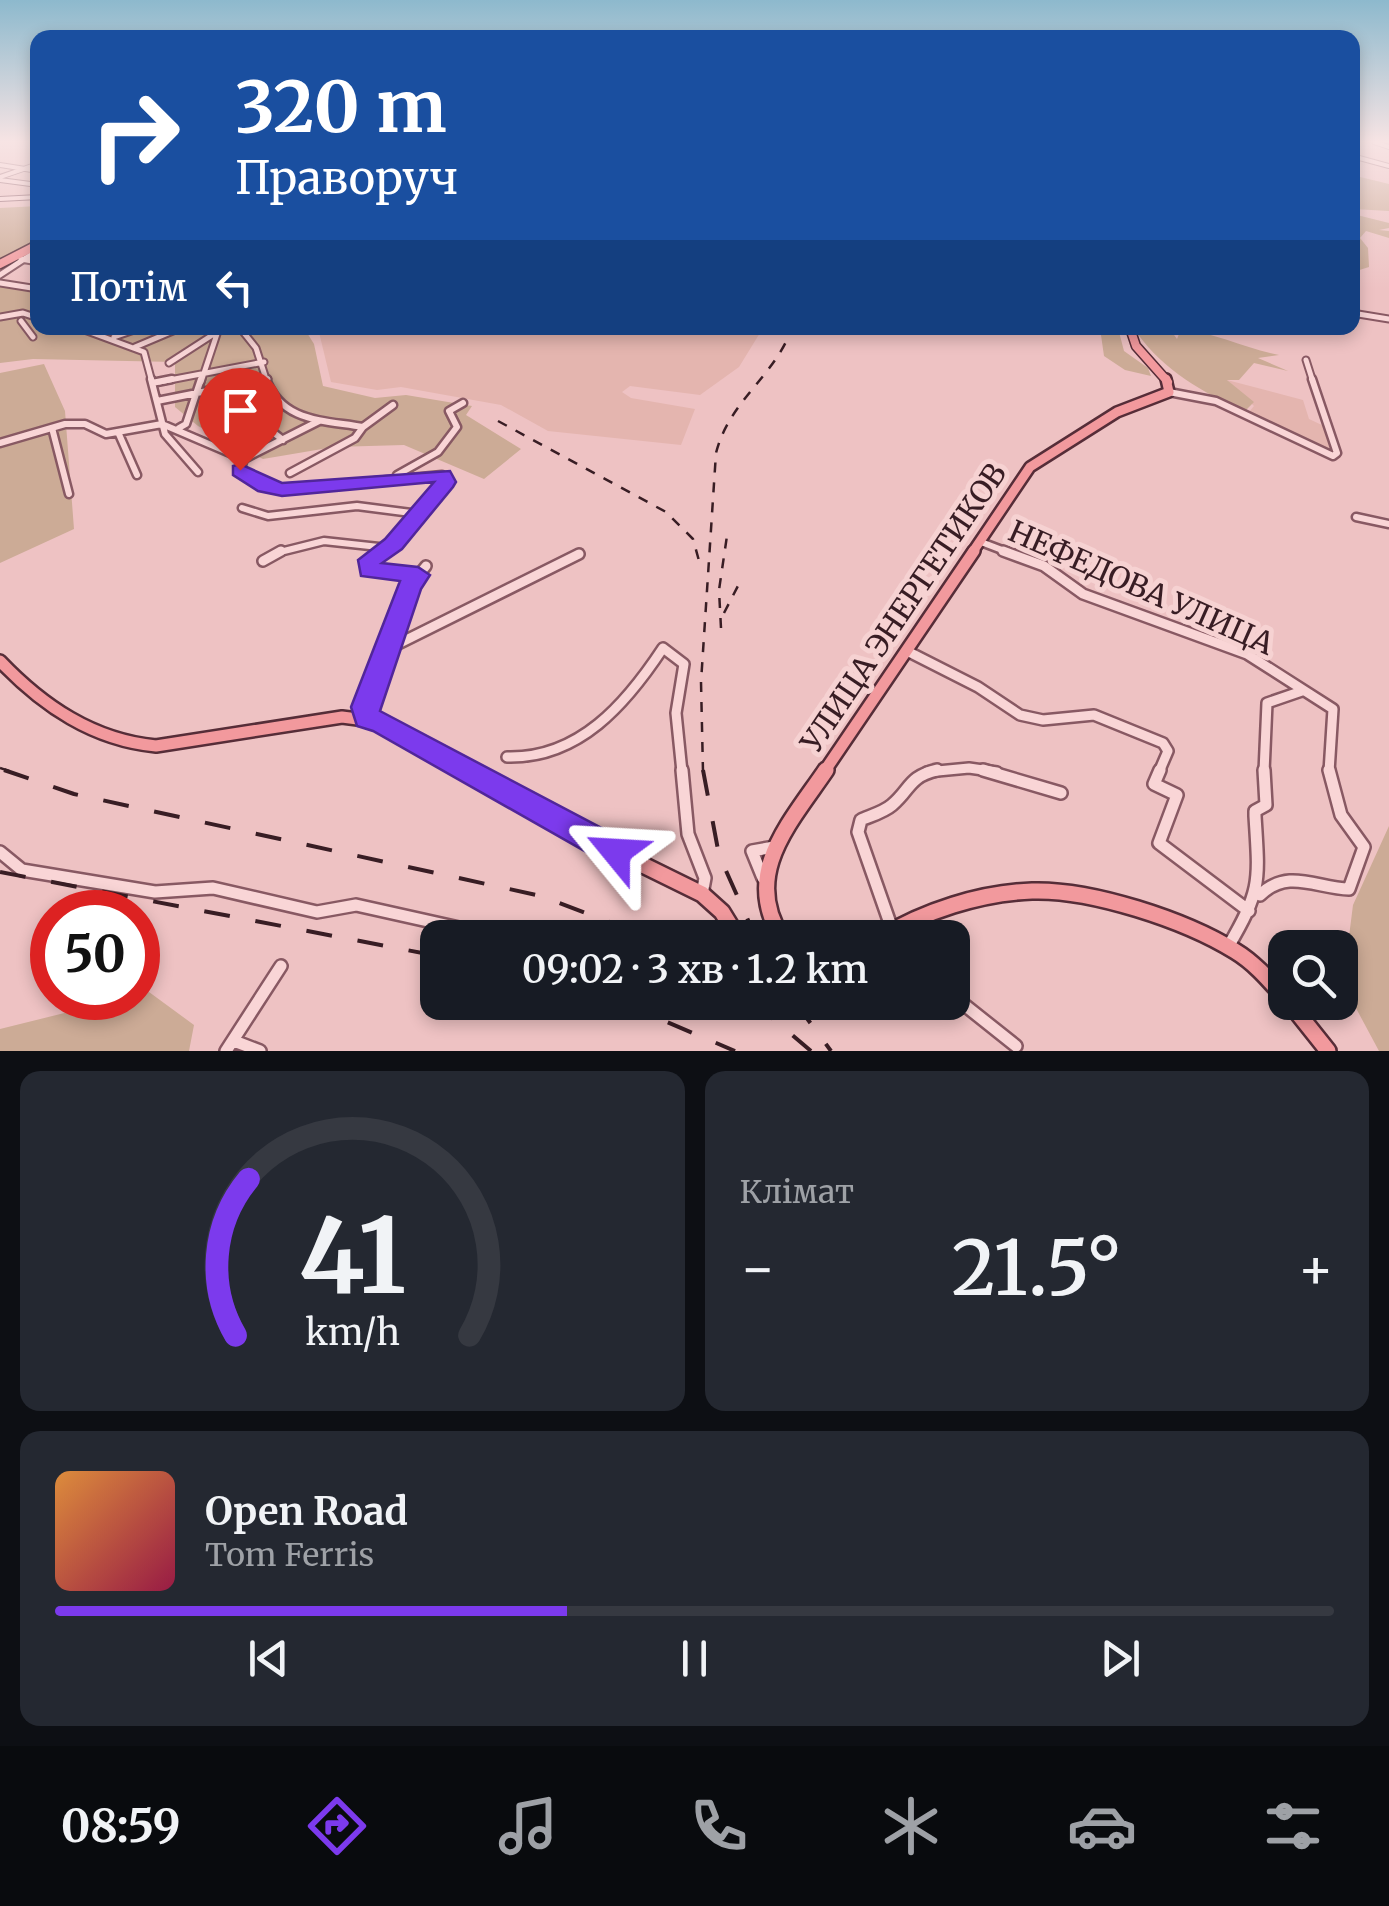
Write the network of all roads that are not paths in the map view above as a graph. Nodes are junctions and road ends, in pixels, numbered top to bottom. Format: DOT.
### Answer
graph roads {
  1 [pos="27,191"];
  2 [pos="0,199"];
  3 [pos="30,251"];
  4 [pos="16,258"];
  5 [pos="30,261"];
  6 [pos="0,264"];
  7 [pos="0,275"];
  8 [pos="0,283"];
  9 [pos="30,288"];
  10 [pos="1360,314"];
  11 [pos="30,315"];
  12 [pos="0,317"];
  13 [pos="1389,319"];
  14 [pos="21,321"];
  15 [pos="30,333"];
  16 [pos="104,335"];
  17 [pos="122,335"];
  18 [pos="164,335"];
  19 [pos="210,335"];
  20 [pos="217,335"];
  21 [pos="249,335"];
  22 [pos="1132,335"];
  23 [pos="114,338"];
  24 [pos="136,347"];
  25 [pos="1306,360"];
  26 [pos="264,362"];
  27 [pos="168,363"];
  28 [pos="206,371"];
  29 [pos="268,379"];
  30 [pos="152,383"];
  31 [pos="232,386"];
  32 [pos="198,392"];
  33 [pos="1171,394"];
  34 [pos="157,400"];
  35 [pos="462,403"];
  36 [pos="394,405"];
  37 [pos="320,421"];
  38 [pos="162,424"];
  39 [pos="363,427"];
  40 [pos="52,428"];
  41 [pos="177,428"];
  42 [pos="118,432"];
  43 [pos="283,440"];
  44 [pos="0,443"];
  45 [pos="244,461"];
  46 [pos="198,472"];
  47 [pos="290,473"];
  48 [pos="137,474"];
  49 [pos="393,478"];
  50 [pos="69,494"];
  51 [pos="242,508"];
  52 [pos="419,514"];
  53 [pos="1356,516"];
  54 [pos="1389,524"];
  55 [pos="981,542"];
  56 [pos="388,548"];
  57 [pos="580,554"];
  58 [pos="263,560"];
  59 [pos="426,566"];
  60 [pos="418,575"];
  61 [pos="386,650"];
  62 [pos="907,651"];
  63 [pos="0,661"];
  64 [pos="1302,692"];
  65 [pos="367,718"];
  66 [pos="507,757"];
  67 [pos="1061,794"];
  68 [pos="0,852"];
  69 [pos="702,894"];
  70 [pos="1260,894"];
  71 [pos="1249,911"];
  72 [pos="421,920"];
  73 [pos="727,920"];
  74 [pos="772,920"];
  75 [pos="882,920"];
  76 [pos="908,920"];
  77 [pos="1228,946"];
  78 [pos="281,966"];
  79 [pos="1268,983"];
  80 [pos="970,1009"];
  81 [pos="1303,1020"];
  82 [pos="230,1046"];
  83 [pos="1016,1046"];
  84 [pos="260,1051"];
  85 [pos="1328,1051"];
  1 -- 2 [label="street"];
  3 -- 4 [label="main road"];
  4 -- 5 [label="street"];
  4 -- 6 [label="main road"];
  4 -- 7 [label="street"];
  8 -- 9 [label="street"];
  10 -- 13 [label="street"];
  11 -- 12 [label="street"];
  14 -- 15 [label="street"];
  16 -- 23 [label="street"];
  17 -- 23 [label="street"];
  18 -- 24 [label="street"];
  19 -- 27 [label="street"];
  20 -- 28 [label="street"];
  21 -- 26 [label="street"];
  22 -- 33 [label="main road"];
  23 -- 24 [label="street"];
  24 -- 30 [label="street"];
  25 -- 33 [label="street"];
  26 -- 28 [label="street"];
  26 -- 29 [label="street"];
  28 -- 30 [label="street"];
  28 -- 32 [label="street"];
  29 -- 31 [label="street"];
  29 -- 37 [label="street"];
  30 -- 34 [label="street"];
  31 -- 32 [label="street"];
  31 -- 43 [label="street"];
  32 -- 34 [label="street"];
  32 -- 41 [label="street"];
  33 -- 55 [label="main road, УЛИЦА ЭНЕРГЕТИКОВ"];
  34 -- 38 [label="street"];
  35 -- 49 [label="street"];
  36 -- 39 [label="street"];
  37 -- 39 [label="street"];
  37 -- 43 [label="street"];
  38 -- 41 [label="street"];
  38 -- 42 [label="street"];
  38 -- 46 [label="street"];
  39 -- 47 [label="street"];
  40 -- 42 [label="street"];
  40 -- 44 [label="street"];
  40 -- 50 [label="street"];
  41 -- 45 [label="street"];
  42 -- 48 [label="street"];
  43 -- 45 [label="street"];
  45 -- 49 [label="street"];
  49 -- 52 [label="street"];
  51 -- 52 [label="street"];
  52 -- 56 [label="street"];
  53 -- 54 [label="street"];
  55 -- 62 [label="main road, УЛИЦА ЭНЕРГЕТИКОВ"];
  55 -- 64 [label="street, НЕФЕДОВА УЛИЦА"];
  56 -- 58 [label="street"];
  56 -- 60 [label="street"];
  57 -- 61 [label="street"];
  59 -- 60 [label="street"];
  60 -- 61 [label="street"];
  61 -- 65 [label="street"];
  62 -- 71 [label="street"];
  62 -- 74 [label="main road, УЛИЦА ЭНЕРГЕТИКОВ"];
  63 -- 65 [label="main road"];
  64 -- 70 [label="street"];
  64 -- 70 [label="street, НЕФЕДОВА УЛИЦА"];
  65 -- 69 [label="main road"];
  66 -- 69 [label="street"];
  67 -- 75 [label="street"];
  68 -- 72 [label="street"];
  69 -- 73 [label="main road"];
  70 -- 71 [label="street"];
  71 -- 77 [label="street"];
  76 -- 77 [label="main road"];
  77 -- 79 [label="main road"];
  78 -- 82 [label="street"];
  80 -- 83 [label="street"];
  81 -- 85 [label="main road"];
  82 -- 84 [label="street"];
}
